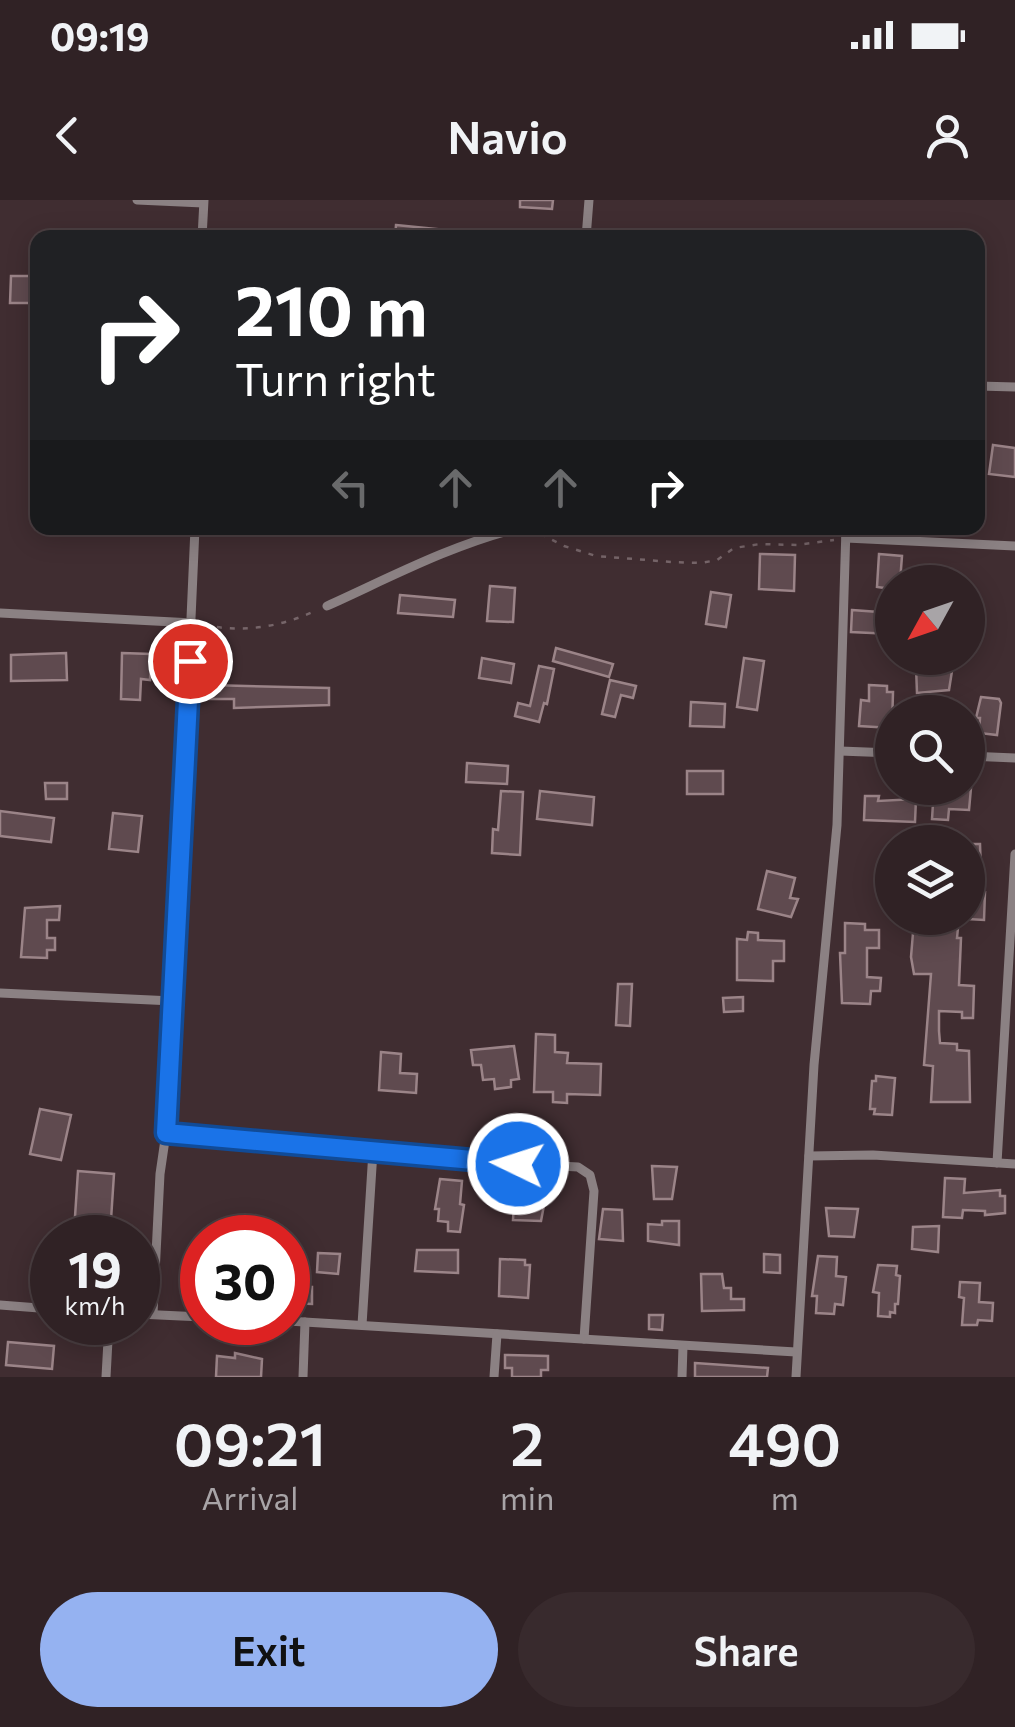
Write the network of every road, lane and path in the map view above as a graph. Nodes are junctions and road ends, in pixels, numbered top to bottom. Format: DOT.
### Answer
graph roads {
  1 [pos="137,200"];
  2 [pos="589,200"];
  3 [pos="204,202"];
  4 [pos="202,230"];
  5 [pos="587,230"];
  6 [pos="985,386"];
  7 [pos="1015,387"];
  8 [pos="195,535"];
  9 [pos="490,535"];
  10 [pos="542,535"];
  11 [pos="838,535"];
  12 [pos="846,535"];
  13 [pos="872,535"];
  14 [pos="1015,546"];
  15 [pos="327,606"];
  16 [pos="0,613"];
  17 [pos="193,623"];
  18 [pos="840,751"];
  19 [pos="875,752"];
  20 [pos="985,757"];
  21 [pos="1015,758"];
  22 [pos="1015,854"];
  23 [pos="0,993"];
  24 [pos="174,1000"];
  25 [pos="166,1133"];
  26 [pos="373,1151"];
  27 [pos="809,1156"];
  28 [pos="996,1163"];
  29 [pos="1015,1164"];
  30 [pos="158,1215"];
  31 [pos="0,1305"];
  32 [pos="30,1308"];
  33 [pos="310,1322"];
  34 [pos="362,1325"];
  35 [pos="497,1334"];
  36 [pos="584,1339"];
  37 [pos="108,1345"];
  38 [pos="304,1345"];
  39 [pos="683,1346"];
  40 [pos="796,1352"];
  41 [pos="106,1377"];
  42 [pos="303,1377"];
  43 [pos="494,1377"];
  44 [pos="682,1377"];
  45 [pos="796,1377"];
  1 -- 3 [label="street"];
  2 -- 5 [label="street"];
  3 -- 4 [label="street"];
  6 -- 7 [label="street"];
  8 -- 17 [label="street"];
  9 -- 15 [label="street"];
  10 -- 11 [label="path"];
  12 -- 18 [label="street"];
  13 -- 14 [label="street"];
  15 -- 17 [label="path"];
  16 -- 17 [label="street"];
  17 -- 24 [label="street"];
  18 -- 19 [label="street"];
  18 -- 27 [label="street"];
  20 -- 21 [label="street"];
  22 -- 28 [label="street"];
  23 -- 24 [label="street"];
  24 -- 25 [label="street"];
  25 -- 26 [label="street"];
  25 -- 30 [label="street"];
  26 -- 34 [label="street"];
  26 -- 36 [label="street"];
  27 -- 28 [label="street"];
  27 -- 40 [label="street"];
  28 -- 29 [label="street"];
  31 -- 32 [label="street"];
  33 -- 34 [label="street"];
  34 -- 35 [label="street"];
  35 -- 36 [label="street"];
  35 -- 43 [label="street"];
  36 -- 39 [label="street"];
  37 -- 41 [label="street"];
  38 -- 42 [label="street"];
  39 -- 40 [label="street"];
  39 -- 44 [label="street"];
  40 -- 45 [label="street"];
}
